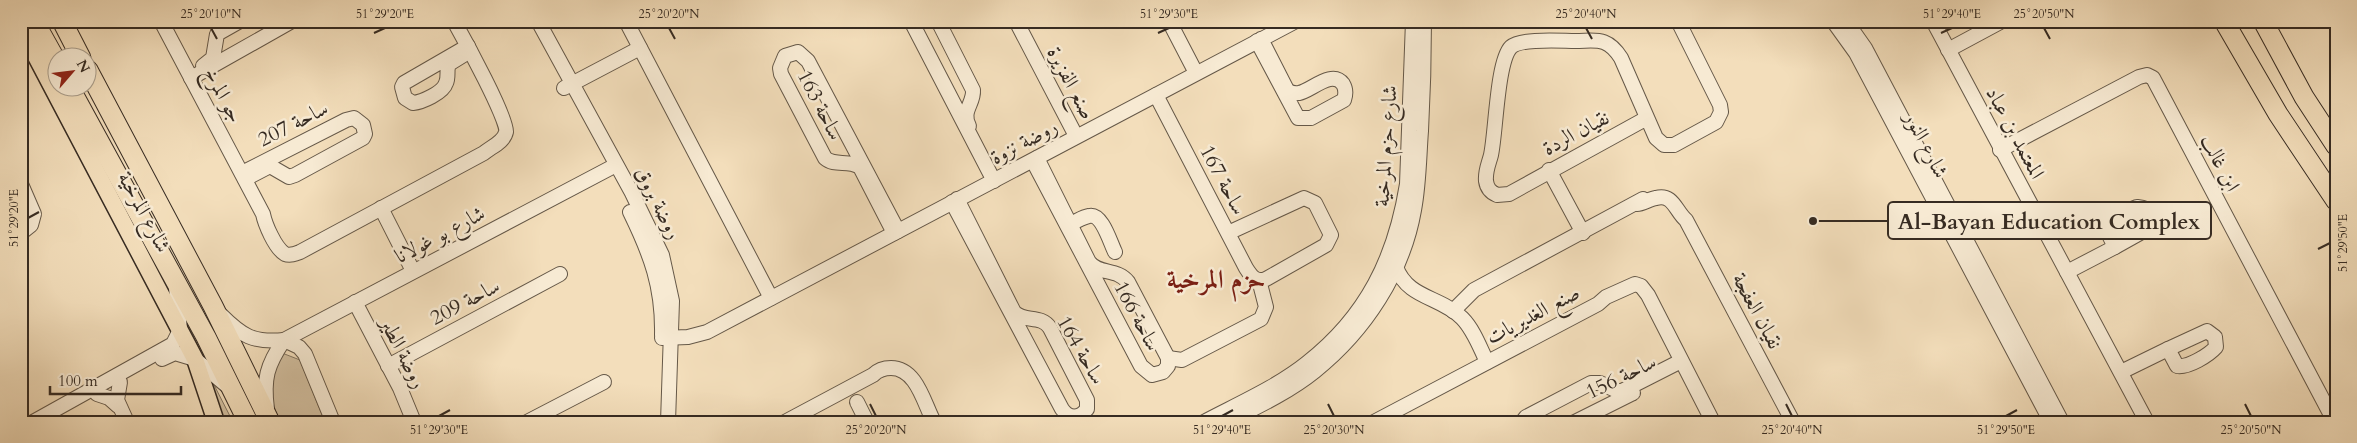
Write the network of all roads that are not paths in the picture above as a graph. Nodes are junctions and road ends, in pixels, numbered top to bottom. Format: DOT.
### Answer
graph roads {
  1 [pos="34,21"];
  2 [pos="62,21"];
  3 [pos="161,21"];
  4 [pos="240,21"];
  5 [pos="292,21"];
  6 [pos="454,21"];
  7 [pos="530,21"];
  8 [pos="538,21"];
  9 [pos="626,21"];
  10 [pos="911,21"];
  11 [pos="938,21"];
  12 [pos="1016,21"];
  13 [pos="1169,21"];
  14 [pos="1174,21"];
  15 [pos="1296,21"];
  16 [pos="1413,21"];
  17 [pos="1424,21"];
  18 [pos="1428,21"];
  19 [pos="1678,21"];
  20 [pos="1833,21"];
  21 [pos="1846,21"];
  22 [pos="1933,21"];
  23 [pos="2002,21"];
  24 [pos="2224,21"];
  25 [pos="2263,21"];
  26 [pos="21,28"];
  27 [pos="69,30"];
  28 [pos="1259,40"];
  29 [pos="1424,42"];
  30 [pos="215,47"];
  31 [pos="49,48"];
  32 [pos="77,48"];
  33 [pos="640,48"];
  34 [pos="469,49"];
  35 [pos="1948,50"];
  36 [pos="231,56"];
  37 [pos="432,66"];
  38 [pos="1198,72"];
  39 [pos="447,74"];
  40 [pos="190,76"];
  41 [pos="567,86"];
  42 [pos="98,89"];
  43 [pos="1302,92"];
  44 [pos="1158,94"];
  45 [pos="75,98"];
  46 [pos="972,101"];
  47 [pos="952,103"];
  48 [pos="1291,107"];
  49 [pos="1647,118"];
  50 [pos="1076,136"];
  51 [pos="2336,146"];
  52 [pos="853,147"];
  53 [pos="2000,150"];
  54 [pos="280,153"];
  55 [pos="1035,159"];
  56 [pos="844,162"];
  57 [pos="611,167"];
  58 [pos="279,170"];
  59 [pos="1550,170"];
  60 [pos="243,176"];
  61 [pos="996,180"];
  62 [pos="21,184"];
  63 [pos="21,195"];
  64 [pos="954,201"];
  65 [pos="2336,201"];
  66 [pos="381,208"];
  67 [pos="1070,224"];
  68 [pos="21,226"];
  69 [pos="896,232"];
  70 [pos="21,233"];
  71 [pos="1583,233"];
  72 [pos="1232,236"];
  73 [pos="2115,247"];
  74 [pos="1115,252"];
  75 [pos="1396,267"];
  76 [pos="413,271"];
  77 [pos="1106,271"];
  78 [pos="2067,272"];
  79 [pos="560,274"];
  80 [pos="1980,277"];
  81 [pos="174,278"];
  82 [pos="1259,280"];
  83 [pos="1098,285"];
  84 [pos="1410,288"];
  85 [pos="1383,293"];
  86 [pos="771,298"];
  87 [pos="354,302"];
  88 [pos="213,306"];
  89 [pos="1454,311"];
  90 [pos="1031,318"];
  91 [pos="180,330"];
  92 [pos="1020,331"];
  93 [pos="667,338"];
  94 [pos="284,340"];
  95 [pos="2168,348"];
  96 [pos="1168,358"];
  97 [pos="195,359"];
  98 [pos="1487,362"];
  99 [pos="1683,364"];
  100 [pos="388,366"];
  101 [pos="2121,372"];
  102 [pos="120,382"];
  103 [pos="604,382"];
  104 [pos="1607,387"];
  105 [pos="97,394"];
  106 [pos="236,395"];
  107 [pos="857,402"];
  108 [pos="118,406"];
  109 [pos="1606,406"];
  110 [pos="1244,417"];
  111 [pos="2330,418"];
  112 [pos="269,421"];
  113 [pos="33,422"];
  114 [pos="44,422"];
  115 [pos="127,422"];
  116 [pos="216,422"];
  117 [pos="248,422"];
  118 [pos="333,422"];
  119 [pos="414,422"];
  120 [pos="527,422"];
  121 [pos="658,422"];
  122 [pos="668,422"];
  123 [pos="785,422"];
  124 [pos="868,422"];
  125 [pos="934,422"];
  126 [pos="1204,422"];
  127 [pos="1227,422"];
  128 [pos="1374,422"];
  129 [pos="1522,422"];
  130 [pos="1575,422"];
  131 [pos="1713,422"];
  132 [pos="1793,422"];
  133 [pos="2051,422"];
  134 [pos="2062,422"];
  135 [pos="2147,422"];
  1 -- 31 [label="highway"];
  2 -- 27 [label="highway"];
  3 -- 40 [label="street, جو المرخ"];
  4 -- 30 [label="street"];
  5 -- 36 [label="street"];
  6 -- 34 [label="street, جو المرخ"];
  7 -- 41 [label="street, روضة بروق"];
  8 -- 41 [label="street, روضة بروق"];
  9 -- 33 [label="street"];
  10 -- 47 [label="street"];
  11 -- 46 [label="street"];
  12 -- 50 [label="street, صنع الفزيرة"];
  13 -- 38 [label="street"];
  14 -- 38 [label="street"];
  15 -- 28 [label="street, روضة نزوة"];
  16 -- 126 [label="street, شارع حزم المرخية"];
  17 -- 29 [label="street, شارع حزم المرخية"];
  18 -- 29 [label="street"];
  19 -- 49 [label="street"];
  20 -- 80 [label="street, شارع النور"];
  21 -- 80 [label="street, شارع النور"];
  22 -- 35 [label="street, المعتمد بن عباد"];
  23 -- 35 [label="street"];
  24 -- 65 [label="highway"];
  25 -- 51 [label="highway"];
  26 -- 91 [label="main road, شارع المرخية"];
  27 -- 32 [label="highway"];
  28 -- 38 [label="street, روضة نزوة"];
  28 -- 43 [label="street"];
  28 -- 48 [label="street"];
  29 -- 75 [label="street, شارع حزم المرخية"];
  30 -- 36 [label="street"];
  30 -- 40 [label="street"];
  33 -- 41 [label="street"];
  33 -- 86 [label="street"];
  34 -- 37 [label="street"];
  34 -- 39 [label="street"];
  34 -- 66 [label="street, جو المرخ"];
  35 -- 53 [label="street, المعتمد بن عباد"];
  36 -- 40 [label="street"];
  37 -- 39 [label="street"];
  37 -- 39 [label="street"];
  38 -- 44 [label="street, روضة نزوة"];
  40 -- 60 [label="street, جو المرخ"];
  41 -- 57 [label="street, روضة بروق"];
  42 -- 88 [label="highway, شارع المرخية"];
  43 -- 48 [label="street"];
  43 -- 48 [label="street"];
  44 -- 50 [label="street, روضة نزوة"];
  44 -- 72 [label="street, ساحة 167"];
  45 -- 81 [label="highway, شارع المرخية"];
  46 -- 47 [label="street"];
  46 -- 61 [label="street"];
  47 -- 61 [label="street"];
  49 -- 59 [label="street, نقيان الردة"];
  49 -- 59 [label="street, نقيان الردة"];
  50 -- 55 [label="street, روضة نزوة"];
  52 -- 56 [label="street, ساحة 163"];
  52 -- 56 [label="street, ساحة 163"];
  52 -- 69 [label="street, ساحة 163"];
  53 -- 78 [label="street, المعتمد بن عباد"];
  53 -- 111 [label="street, ابن غالب"];
  54 -- 58 [label="street"];
  54 -- 58 [label="street, ساحة 207"];
  54 -- 60 [label="street, ساحة 207"];
  55 -- 61 [label="street, روضة نزوة"];
  55 -- 67 [label="street, ساحة 166"];
  55 -- 83 [label="street, ساحة 166"];
  56 -- 69 [label="street, ساحة 163"];
  57 -- 76 [label="street, شارع بو غولانا"];
  57 -- 93 [label="street, روضة بروق"];
  58 -- 60 [label="street, ساحة 207"];
  59 -- 71 [label="street"];
  60 -- 66 [label="street, جو المرخ"];
  61 -- 64 [label="street, روضة نزوة"];
  62 -- 70 [label="street"];
  63 -- 68 [label="street"];
  64 -- 69 [label="street, روضة نزوة"];
  64 -- 90 [label="street, ساحة 164"];
  64 -- 92 [label="street, ساحة 164"];
  66 -- 76 [label="street"];
  67 -- 74 [label="street"];
  67 -- 77 [label="street, ساحة 166"];
  69 -- 86 [label="street, روضة نزوة"];
  71 -- 89 [label="street, نقيان العفجة"];
  71 -- 132 [label="street, نقيان العفجة"];
  72 -- 72 [label="street, ساحة 167"];
  72 -- 82 [label="street, ساحة 167"];
  72 -- 82 [label="street, ساحة 167"];
  73 -- 78 [label="street"];
  75 -- 84 [label="street, صنع الغديريات"];
  75 -- 85 [label="street, شارع حزم المرخية"];
  76 -- 87 [label="street, شارع بو غولانا"];
  77 -- 83 [label="street"];
  77 -- 96 [label="street, ساحة 166"];
  78 -- 101 [label="street, المعتمد بن عباد"];
  79 -- 100 [label="street, ساحة 209"];
  80 -- 133 [label="street, شارع النور"];
  80 -- 134 [label="street, شارع النور"];
  81 -- 91 [label="street"];
  81 -- 106 [label="highway, شارع المرخية"];
  82 -- 96 [label="street, ساحة 167"];
  83 -- 96 [label="street, ساحة 166"];
  84 -- 85 [label="street"];
  84 -- 89 [label="street, صنع الغديريات"];
  85 -- 110 [label="street, شارع حزم المرخية"];
  86 -- 93 [label="street, روضة نزوة"];
  87 -- 94 [label="street, شارع بو غولانا"];
  87 -- 100 [label="street, روضة الطير"];
  88 -- 94 [label="street, شارع بو غولانا"];
  88 -- 112 [label="highway, شارع المرخية"];
  89 -- 98 [label="street, صنع الغديريات"];
  90 -- 92 [label="street"];
  90 -- 92 [label="street, ساحة 164"];
  91 -- 97 [label="main road, شارع المرخية"];
  91 -- 113 [label="street"];
  93 -- 121 [label="street, روضة بروق"];
  93 -- 122 [label="street, روضة بروق"];
  94 -- 112 [label="street, شارع بو غولانا"];
  94 -- 118 [label="street"];
  95 -- 101 [label="street"];
  97 -- 102 [label="street"];
  97 -- 106 [label="street"];
  97 -- 116 [label="main road, شارع المرخية"];
  98 -- 99 [label="street, صنع الغديريات"];
  98 -- 128 [label="street, صنع الغديريات"];
  99 -- 104 [label="street, ساحة 156"];
  99 -- 109 [label="street, ساحة 156"];
  99 -- 131 [label="street, صنع الغديريات"];
  100 -- 119 [label="street, روضة الطير"];
  101 -- 135 [label="street, المعتمد بن عباد"];
  102 -- 105 [label="street"];
  102 -- 108 [label="street"];
  103 -- 120 [label="street"];
  104 -- 109 [label="street"];
  104 -- 129 [label="street, ساحة 156"];
  105 -- 108 [label="street"];
  105 -- 114 [label="street"];
  106 -- 117 [label="highway, شارع المرخية"];
  107 -- 124 [label="street"];
  108 -- 115 [label="street"];
  109 -- 130 [label="street, ساحة 156"];
  110 -- 127 [label="street, شارع حزم المرخية"];
  123 -- 125 [label="street"];
}
